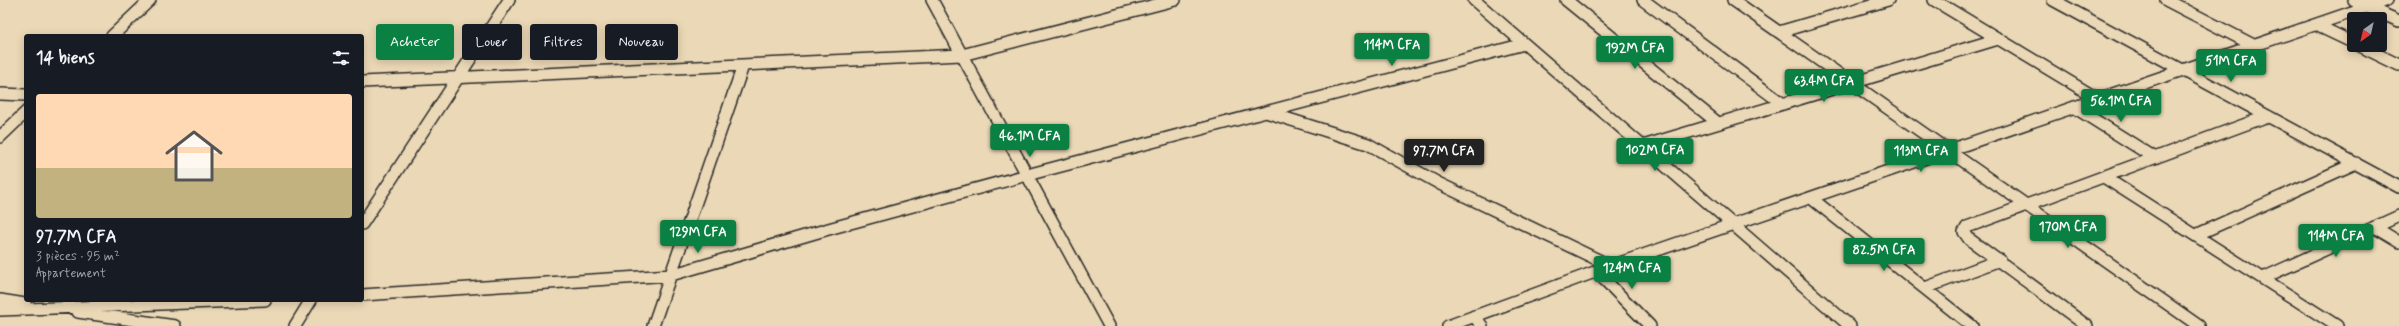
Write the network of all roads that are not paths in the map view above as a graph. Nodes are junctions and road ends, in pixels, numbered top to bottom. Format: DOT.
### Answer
graph roads {
  1 [pos="150,0"];
  2 [pos="509,0"];
  3 [pos="932,0"];
  4 [pos="1175,0"];
  5 [pos="1474,0"];
  6 [pos="1566,0"];
  7 [pos="1643,0"];
  8 [pos="1733,0"];
  9 [pos="1888,0"];
  10 [pos="1934,0"];
  11 [pos="2053,0"];
  12 [pos="2166,0"];
  13 [pos="2354,0"];
  14 [pos="2387,0"];
  15 [pos="2370,6"];
  16 [pos="2399,22"];
  17 [pos="2316,25"];
  18 [pos="1779,32"];
  19 [pos="114,34"];
  20 [pos="1998,39"];
  21 [pos="2347,40"];
  22 [pos="1524,44"];
  23 [pos="2255,46"];
  24 [pos="2372,52"];
  25 [pos="962,55"];
  26 [pos="2399,65"];
  27 [pos="743,66"];
  28 [pos="2184,71"];
  29 [pos="459,78"];
  30 [pos="364,82"];
  31 [pos="1853,82"];
  32 [pos="0,94"];
  33 [pos="24,95"];
  34 [pos="2098,99"];
  35 [pos="1784,104"];
  36 [pos="2074,107"];
  37 [pos="1265,112"];
  38 [pos="24,114"];
  39 [pos="2268,116"];
  40 [pos="1718,123"];
  41 [pos="0,137"];
  42 [pos="1643,146"];
  43 [pos="1951,151"];
  44 [pos="2155,158"];
  45 [pos="2356,163"];
  46 [pos="1027,175"];
  47 [pos="2104,177"];
  48 [pos="2399,187"];
  49 [pos="1811,198"];
  50 [pos="2026,206"];
  51 [pos="2399,216"];
  52 [pos="364,221"];
  53 [pos="1733,225"];
  54 [pos="2374,227"];
  55 [pos="2196,235"];
  56 [pos="2399,242"];
  57 [pos="2000,260"];
  58 [pos="1612,266"];
  59 [pos="1597,272"];
  60 [pos="671,275"];
  61 [pos="2263,278"];
  62 [pos="1925,288"];
  63 [pos="364,295"];
  64 [pos="0,300"];
  65 [pos="211,302"];
  66 [pos="311,302"];
  67 [pos="49,308"];
  68 [pos="0,310"];
  69 [pos="1478,321"];
  70 [pos="175,326"];
  71 [pos="295,326"];
  72 [pos="652,326"];
  73 [pos="1109,326"];
  74 [pos="1448,326"];
  75 [pos="1650,326"];
  76 [pos="1850,326"];
  77 [pos="1972,326"];
  78 [pos="2087,326"];
  79 [pos="2199,326"];
  80 [pos="2336,326"];
  1 -- 19 [label="street"];
  2 -- 29 [label="street"];
  3 -- 25 [label="street"];
  4 -- 25 [label="street"];
  5 -- 22 [label="street"];
  6 -- 40 [label="street"];
  7 -- 35 [label="street"];
  8 -- 18 [label="street"];
  9 -- 18 [label="street"];
  10 -- 20 [label="street"];
  11 -- 28 [label="street"];
  12 -- 23 [label="street"];
  13 -- 15 [label="street"];
  14 -- 15 [label="street"];
  15 -- 16 [label="street"];
  15 -- 17 [label="street"];
  17 -- 21 [label="street"];
  17 -- 23 [label="street"];
  18 -- 31 [label="street"];
  20 -- 31 [label="street"];
  20 -- 34 [label="street"];
  22 -- 37 [label="street"];
  22 -- 42 [label="street"];
  23 -- 28 [label="street"];
  24 -- 26 [label="street"];
  25 -- 27 [label="street"];
  25 -- 46 [label="street"];
  27 -- 29 [label="street"];
  27 -- 60 [label="street"];
  28 -- 34 [label="street"];
  28 -- 39 [label="street"];
  29 -- 30 [label="street"];
  29 -- 52 [label="street"];
  31 -- 35 [label="street"];
  31 -- 43 [label="street"];
  32 -- 33 [label="street"];
  34 -- 36 [label="street"];
  35 -- 40 [label="street"];
  36 -- 43 [label="street"];
  36 -- 44 [label="street"];
  37 -- 46 [label="street"];
  37 -- 58 [label="street"];
  38 -- 41 [label="street"];
  39 -- 44 [label="street"];
  39 -- 45 [label="street"];
  40 -- 42 [label="street"];
  42 -- 53 [label="street"];
  43 -- 49 [label="street"];
  43 -- 50 [label="street"];
  44 -- 47 [label="street"];
  45 -- 48 [label="street"];
  45 -- 55 [label="street"];
  46 -- 60 [label="street"];
  46 -- 73 [label="street"];
  47 -- 50 [label="street"];
  47 -- 55 [label="street"];
  49 -- 53 [label="street"];
  49 -- 62 [label="street"];
  50 -- 57 [label="street"];
  50 -- 79 [label="street"];
  51 -- 54 [label="street"];
  53 -- 58 [label="street"];
  53 -- 76 [label="street"];
  54 -- 56 [label="street"];
  54 -- 61 [label="street"];
  55 -- 61 [label="street"];
  57 -- 62 [label="street"];
  57 -- 78 [label="street"];
  58 -- 59 [label="street"];
  59 -- 69 [label="street"];
  59 -- 75 [label="street"];
  60 -- 63 [label="street"];
  60 -- 72 [label="street"];
  61 -- 80 [label="street"];
  62 -- 77 [label="street"];
  64 -- 67 [label="street"];
  65 -- 67 [label="street"];
  66 -- 71 [label="street"];
  67 -- 68 [label="street"];
  67 -- 70 [label="street"];
  69 -- 74 [label="street"];
}
